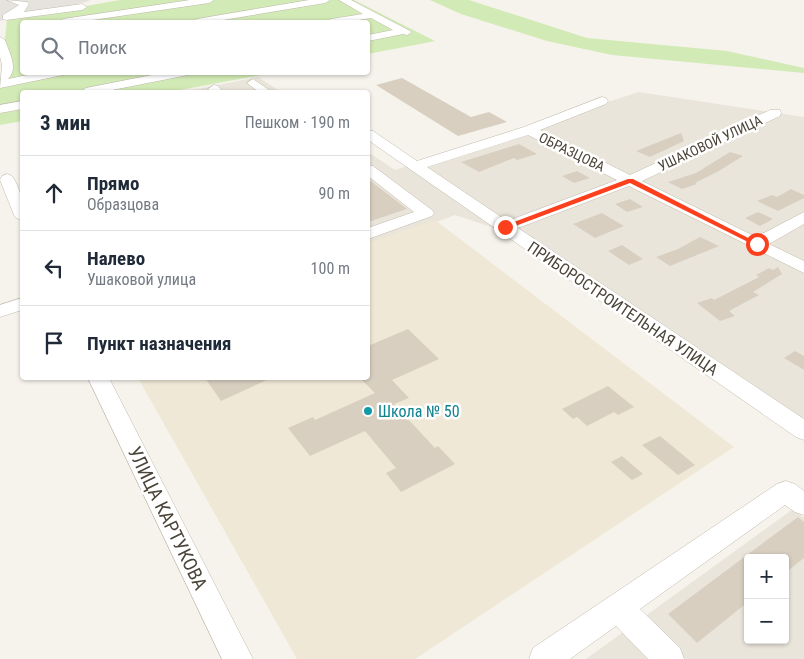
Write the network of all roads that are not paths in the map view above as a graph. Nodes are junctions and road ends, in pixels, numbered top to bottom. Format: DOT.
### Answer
graph roads {
  1 [pos="12,0"];
  2 [pos="209,0"];
  3 [pos="326,0"];
  4 [pos="344,0"];
  5 [pos="93,6"];
  6 [pos="373,15"];
  7 [pos="3,19"];
  8 [pos="76,20"];
  9 [pos="209,20"];
  10 [pos="344,20"];
  11 [pos="403,30"];
  12 [pos="2,34"];
  13 [pos="415,36"];
  14 [pos="370,38"];
  15 [pos="47,75"];
  16 [pos="173,75"];
  17 [pos="0,80"];
  18 [pos="253,82"];
  19 [pos="0,84"];
  20 [pos="96,90"];
  21 [pos="263,90"];
  22 [pos="602,101"];
  23 [pos="20,105"];
  24 [pos="0,109"];
  25 [pos="775,113"];
  26 [pos="528,130"];
  27 [pos="370,135"];
  28 [pos="415,166"];
  29 [pos="370,171"];
  30 [pos="631,180"];
  31 [pos="13,183"];
  32 [pos="20,208"];
  33 [pos="804,217"];
  34 [pos="505,227"];
  35 [pos="370,233"];
  36 [pos="757,244"];
  37 [pos="804,268"];
  38 [pos="20,305"];
  39 [pos="0,311"];
  40 [pos="99,380"];
  41 [pos="804,431"];
  42 [pos="804,505"];
  43 [pos="618,607"];
  44 [pos="238,659"];
  45 [pos="544,659"];
  46 [pos="669,659"];
  1 -- 7 [label="street"];
  2 -- 8 [label="street"];
  3 -- 9 [label="street"];
  4 -- 6 [label="street"];
  5 -- 7 [label="street"];
  6 -- 10 [label="street"];
  6 -- 11 [label="street"];
  11 -- 13 [label="street"];
  11 -- 14 [label="street"];
  12 -- 17 [label="street"];
  15 -- 19 [label="street"];
  16 -- 20 [label="street"];
  18 -- 21 [label="street"];
  22 -- 26 [label="street"];
  23 -- 24 [label="street"];
  25 -- 30 [label="street, УШАКОВОЙ УЛИЦА"];
  26 -- 28 [label="street"];
  26 -- 30 [label="street, ОБРАЗЦОВА"];
  27 -- 28 [label="street, ПРИБОРОСТРОИТЕЛЬНАЯ УЛИЦА"];
  28 -- 34 [label="street, ПРИБОРОСТРОИТЕЛЬНАЯ УЛИЦА"];
  29 -- 35 [label="street"];
  30 -- 34 [label="street, УШАКОВОЙ УЛИЦА"];
  30 -- 36 [label="street, ОБРАЗЦОВА"];
  31 -- 32 [label="street"];
  33 -- 36 [label="street"];
  34 -- 41 [label="street, ПРИБОРОСТРОИТЕЛЬНАЯ УЛИЦА"];
  36 -- 37 [label="street, ОБРАЗЦОВА"];
  38 -- 39 [label="street"];
  40 -- 44 [label="street, УЛИЦА КАРТУКОВА"];
  42 -- 43 [label="street"];
  43 -- 45 [label="street"];
  43 -- 46 [label="street"];
}
